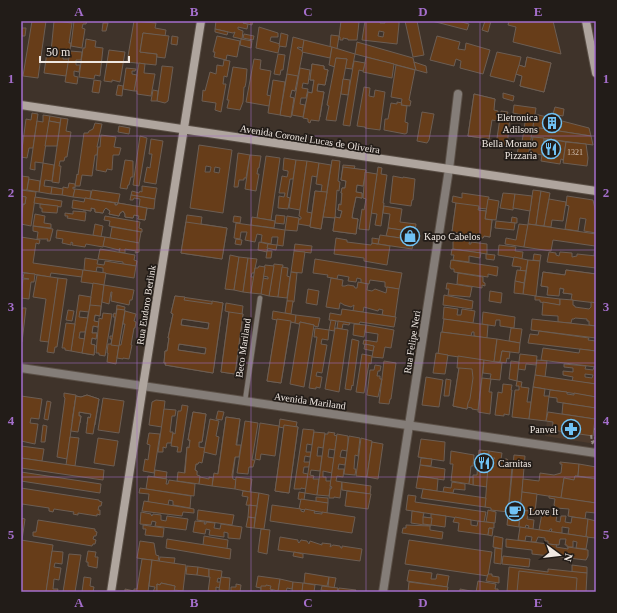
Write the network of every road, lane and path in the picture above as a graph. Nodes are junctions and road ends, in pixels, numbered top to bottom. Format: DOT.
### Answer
graph roads {
  1 [pos="201,21"];
  2 [pos="586,21"];
  3 [pos="596,69"];
  4 [pos="458,94"];
  5 [pos="21,105"];
  6 [pos="184,130"];
  7 [pos="449,169"];
  8 [pos="596,191"];
  9 [pos="260,298"];
  10 [pos="21,368"];
  11 [pos="143,386"];
  12 [pos="245,401"];
  13 [pos="409,426"];
  14 [pos="591,435"];
  15 [pos="592,444"];
  16 [pos="596,453"];
  17 [pos="111,592"];
  18 [pos="383,592"];
  1 -- 6 [label="street, Rua Eudoro Berlink"];
  2 -- 3 [label="street"];
  4 -- 7 [label="street, Rua Felipe Neri"];
  5 -- 6 [label="street, Avenida Coronel Lucas de Oliveira"];
  6 -- 7 [label="street, Avenida Coronel Lucas de Oliveira"];
  6 -- 11 [label="street, Rua Eudoro Berlink"];
  7 -- 8 [label="street, Avenida Coronel Lucas de Oliveira"];
  7 -- 13 [label="street, Rua Felipe Neri"];
  9 -- 12 [label="lane, Beco Mariland"];
  10 -- 11 [label="street, Avenida Mariland"];
  11 -- 12 [label="street, Avenida Mariland"];
  11 -- 17 [label="street, Rua Eudoro Berlink"];
  12 -- 13 [label="street, Avenida Mariland"];
  13 -- 16 [label="street, Avenida Mariland"];
  13 -- 18 [label="street, Rua Felipe Neri"];
  14 -- 15 [label="path"];
}
